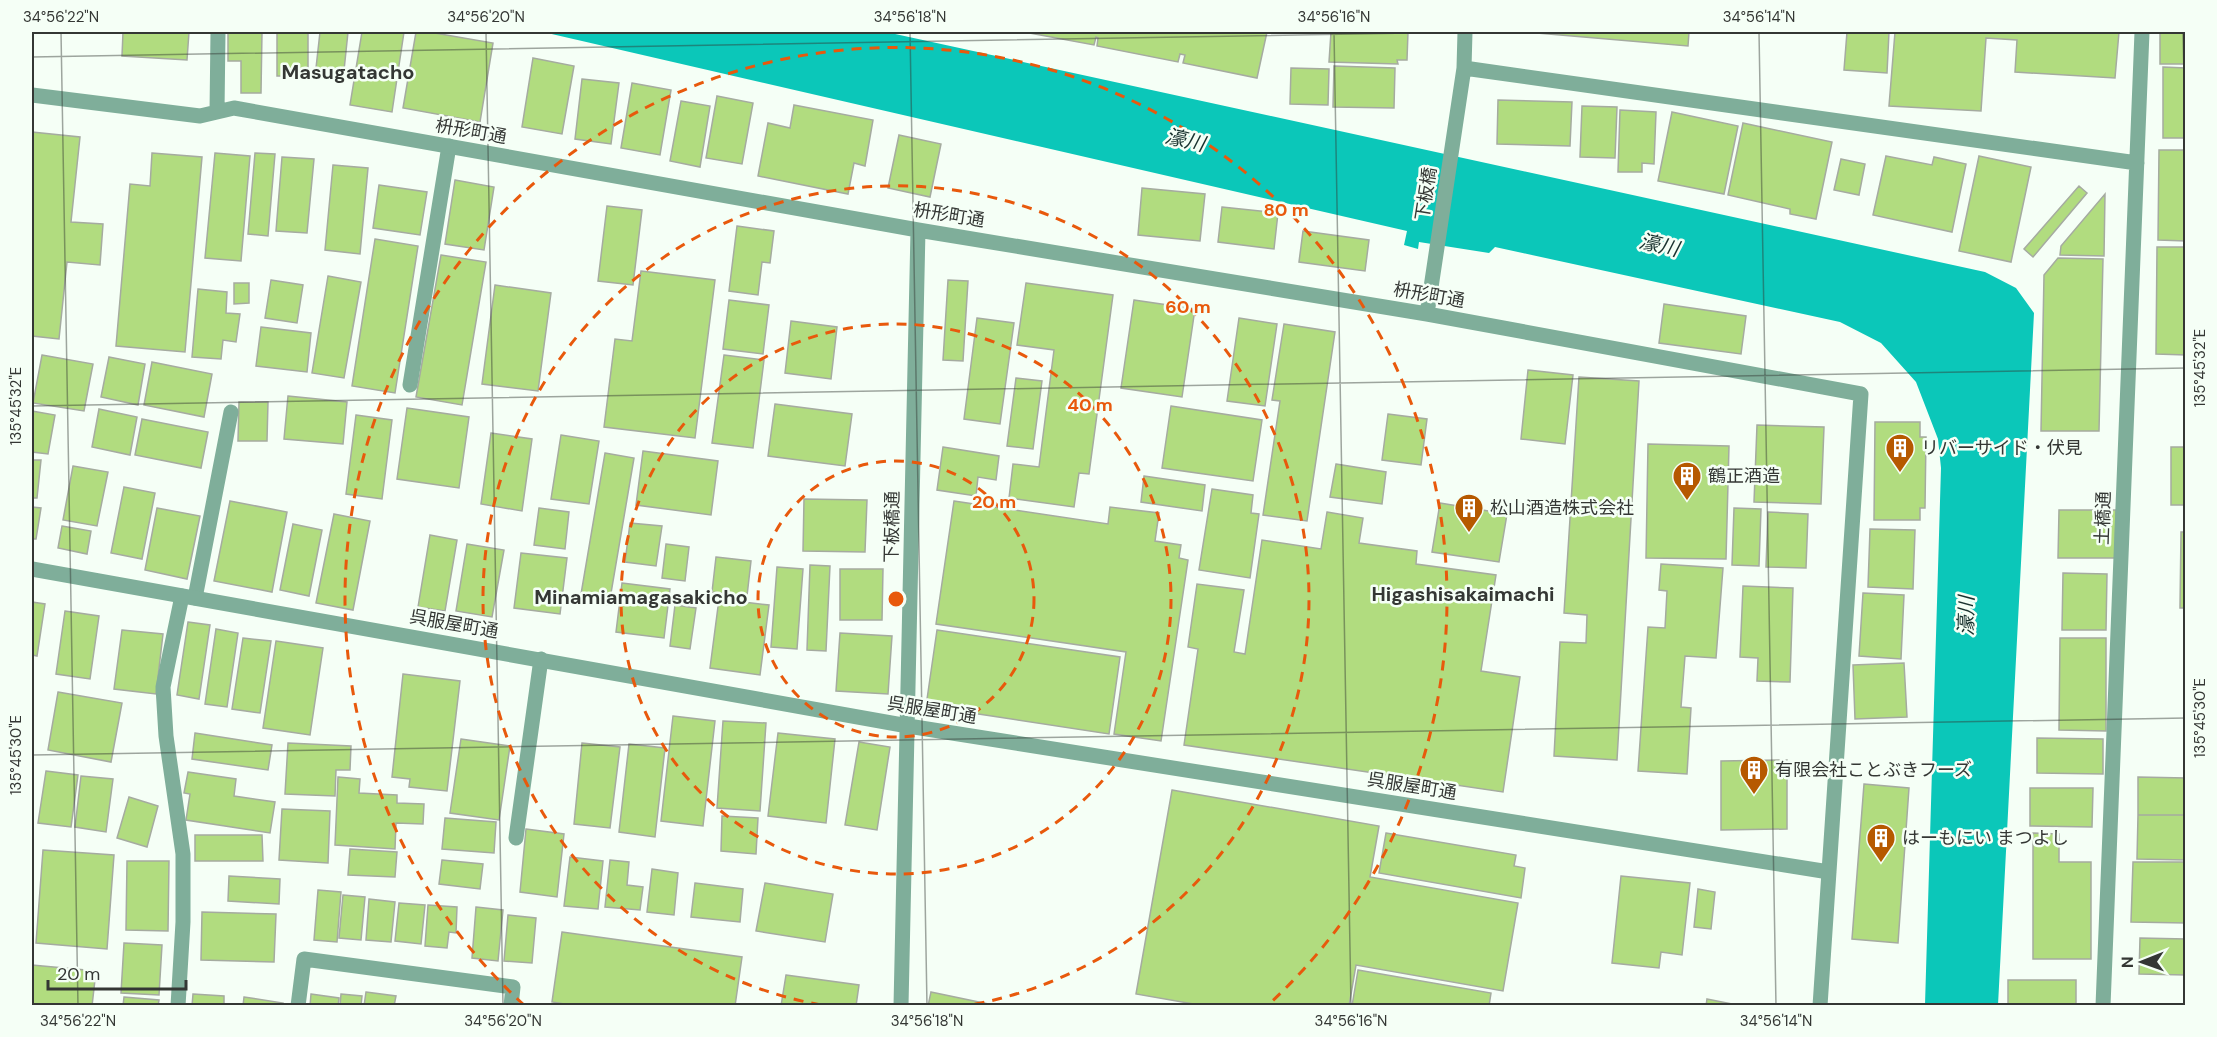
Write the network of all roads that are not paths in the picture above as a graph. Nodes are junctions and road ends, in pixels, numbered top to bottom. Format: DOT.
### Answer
graph roads {
  1 [pos="218,32"];
  2 [pos="1465,32"];
  3 [pos="2142,32"];
  4 [pos="1464,68"];
  5 [pos="32,95"];
  6 [pos="217,112"];
  7 [pos="449,146"];
  8 [pos="2137,164"];
  9 [pos="918,230"];
  10 [pos="1427,314"];
  11 [pos="410,386"];
  12 [pos="231,412"];
  13 [pos="32,569"];
  14 [pos="188,597"];
  15 [pos="541,659"];
  16 [pos="908,726"];
  17 [pos="516,838"];
  18 [pos="1829,872"];
  19 [pos="178,1005"];
  20 [pos="298,1005"];
  21 [pos="511,1005"];
  22 [pos="901,1005"];
  23 [pos="1820,1005"];
  24 [pos="2103,1005"];
  1 -- 6 [label="street"];
  2 -- 4 [label="street"];
  3 -- 8 [label="street, 土橋通"];
  4 -- 8 [label="street"];
  4 -- 10 [label="street, 下板橋"];
  5 -- 6 [label="street, 枡形町通"];
  6 -- 7 [label="street, 枡形町通"];
  7 -- 9 [label="street, 枡形町通"];
  7 -- 11 [label="street"];
  8 -- 24 [label="street, 土橋通"];
  9 -- 10 [label="street, 枡形町通"];
  9 -- 16 [label="street, 下板橋通"];
  10 -- 18 [label="street, 枡形町通"];
  12 -- 14 [label="street"];
  13 -- 14 [label="street, 呉服屋町通"];
  14 -- 15 [label="street, 呉服屋町通"];
  14 -- 19 [label="street"];
  15 -- 16 [label="street, 呉服屋町通"];
  15 -- 17 [label="street"];
  16 -- 18 [label="street, 呉服屋町通"];
  16 -- 22 [label="street, 下板橋通"];
  18 -- 23 [label="street"];
  20 -- 21 [label="street"];
}
